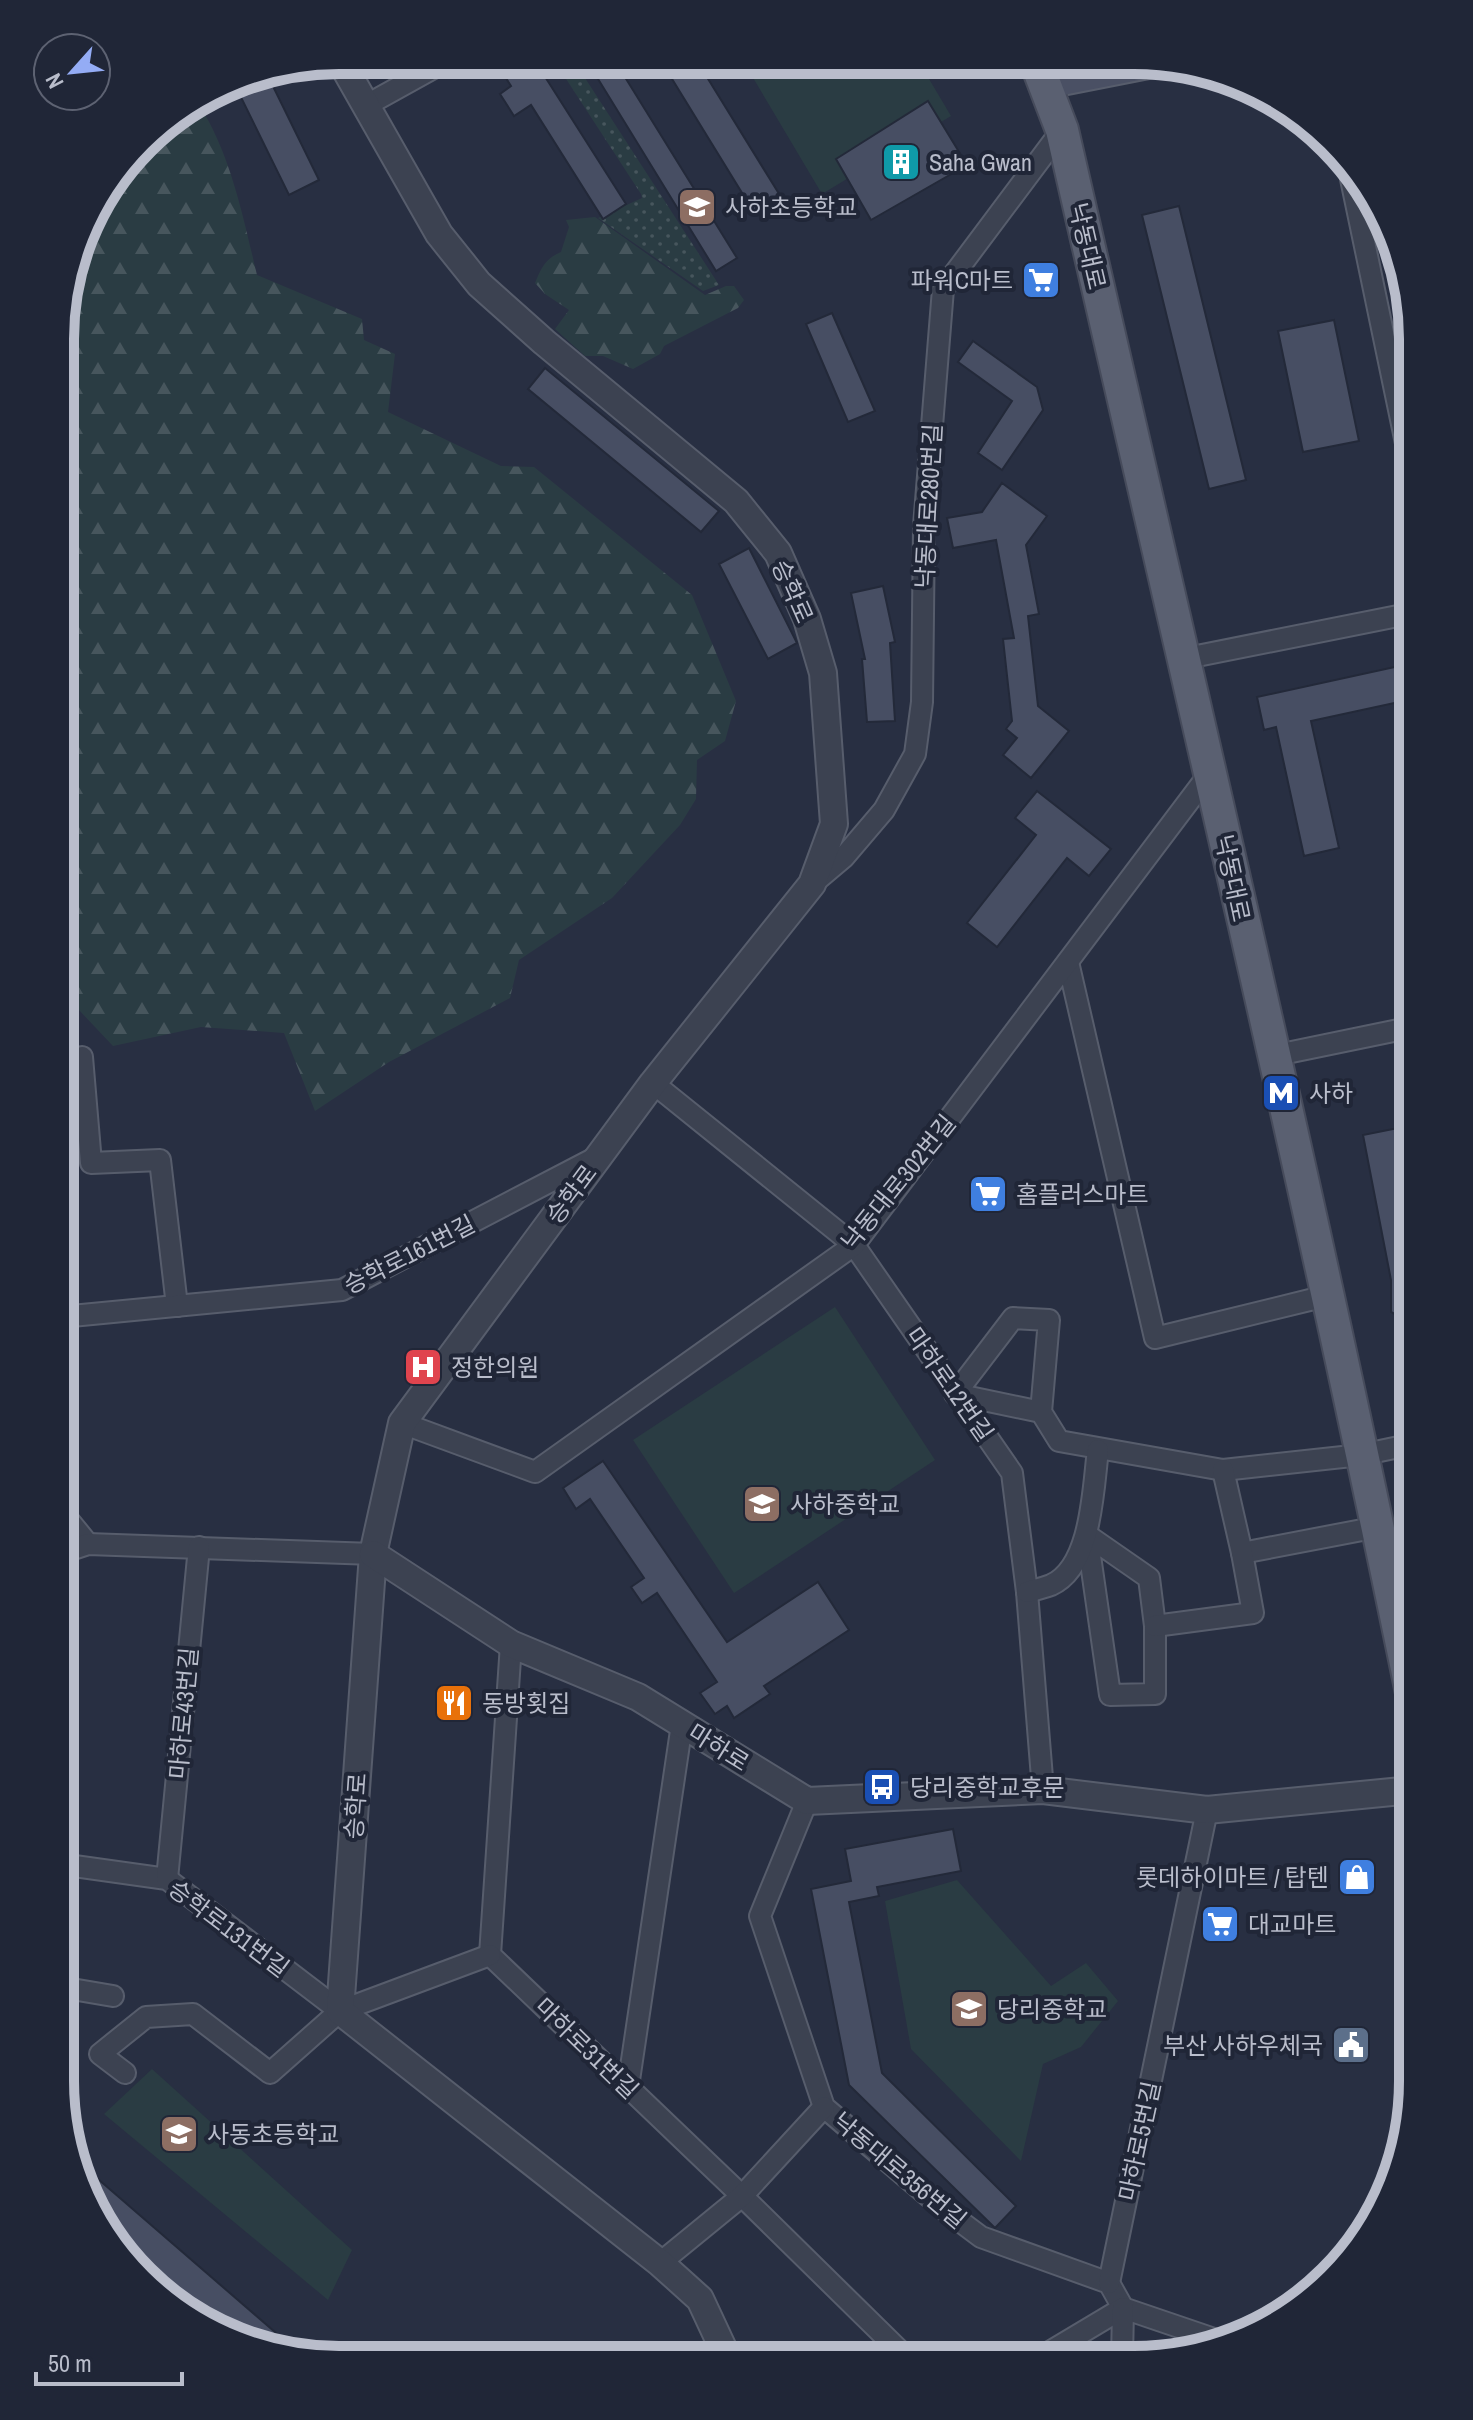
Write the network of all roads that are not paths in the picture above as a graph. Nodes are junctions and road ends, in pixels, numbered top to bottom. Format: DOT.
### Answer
graph roads {
  1 [pos="1042,74"];
  2 [pos="348,75"];
  3 [pos="421,75"];
  4 [pos="365,106"];
  5 [pos="1062,130"];
  6 [pos="1354,193"];
  7 [pos="1399,410"];
  8 [pos="1399,616"];
  9 [pos="1182,659"];
  10 [pos="1210,773"];
  11 [pos="812,884"];
  12 [pos="1068,962"];
  13 [pos="1399,1030"];
  14 [pos="1272,1056"];
  15 [pos="74,1059"];
  16 [pos="653,1083"];
  17 [pos="599,1156"];
  18 [pos="854,1245"];
  19 [pos="1326,1296"];
  20 [pos="177,1306"];
  21 [pos="74,1316"];
  22 [pos="955,1394"];
  23 [pos="1041,1412"];
  24 [pos="402,1423"];
  25 [pos="1398,1447"];
  26 [pos="1098,1450"];
  27 [pos="1361,1455"];
  28 [pos="1223,1470"];
  29 [pos="74,1527"];
  30 [pos="1378,1527"];
  31 [pos="1087,1535"];
  32 [pos="88,1544"];
  33 [pos="199,1547"];
  34 [pos="74,1549"];
  35 [pos="1242,1553"];
  36 [pos="373,1554"];
  37 [pos="1027,1592"];
  38 [pos="1155,1626"];
  39 [pos="1398,1626"];
  40 [pos="511,1644"];
  41 [pos="682,1724"];
  42 [pos="1043,1790"];
  43 [pos="1398,1791"];
  44 [pos="807,1801"];
  45 [pos="1207,1810"];
  46 [pos="74,1866"];
  47 [pos="167,1879"];
  48 [pos="490,1955"];
  49 [pos="74,1989"];
  50 [pos="113,1996"];
  51 [pos="340,2011"];
  52 [pos="125,2073"];
  53 [pos="628,2087"];
  54 [pos="824,2107"];
  55 [pos="742,2196"];
  56 [pos="660,2263"];
  57 [pos="1109,2283"];
  58 [pos="1123,2308"];
  59 [pos="1206,2336"];
  60 [pos="722,2346"];
  61 [pos="895,2346"];
  62 [pos="1059,2346"];
  63 [pos="1122,2346"];
  1 -- 5 [label="main road, 낙동대로"];
  2 -- 4 [label="street, 승학로"];
  3 -- 4 [label="street"];
  4 -- 11 [label="street, 승학로"];
  5 -- 9 [label="main road, 낙동대로"];
  5 -- 11 [label="street, 낙동대로280번길"];
  6 -- 7 [label="street"];
  8 -- 9 [label="street"];
  9 -- 10 [label="main road, 낙동대로"];
  10 -- 12 [label="street, 낙동대로302번길"];
  10 -- 14 [label="main road, 낙동대로"];
  11 -- 16 [label="street, 승학로"];
  12 -- 18 [label="street, 낙동대로302번길"];
  12 -- 19 [label="street"];
  13 -- 14 [label="street"];
  14 -- 19 [label="main road, 낙동대로"];
  15 -- 20 [label="street"];
  16 -- 17 [label="street, 승학로"];
  16 -- 18 [label="street, 마하로12번길"];
  17 -- 20 [label="street, 승학로161번길"];
  17 -- 24 [label="street, 승학로"];
  18 -- 22 [label="street, 마하로12번길"];
  18 -- 24 [label="street, 낙동대로302번길"];
  19 -- 27 [label="main road, 낙동대로"];
  20 -- 21 [label="street, 승학로161번길"];
  22 -- 23 [label="street"];
  22 -- 23 [label="street"];
  22 -- 37 [label="street, 마하로12번길"];
  23 -- 26 [label="street"];
  24 -- 36 [label="street, 승학로"];
  25 -- 27 [label="street"];
  26 -- 28 [label="street"];
  26 -- 31 [label="street"];
  27 -- 28 [label="street"];
  27 -- 30 [label="main road, 낙동대로"];
  28 -- 35 [label="street"];
  29 -- 32 [label="street"];
  30 -- 35 [label="street"];
  30 -- 39 [label="main road, 낙동대로"];
  31 -- 37 [label="street"];
  31 -- 38 [label="street"];
  31 -- 38 [label="street"];
  32 -- 33 [label="street"];
  32 -- 34 [label="street"];
  33 -- 36 [label="street"];
  33 -- 47 [label="street, 마하로43번길"];
  35 -- 38 [label="street"];
  36 -- 40 [label="street, 마하로"];
  36 -- 51 [label="street, 승학로"];
  37 -- 42 [label="street, 마하로12번길"];
  40 -- 41 [label="street, 마하로"];
  40 -- 48 [label="street"];
  41 -- 44 [label="street, 마하로"];
  41 -- 53 [label="street"];
  42 -- 44 [label="street"];
  42 -- 45 [label="street"];
  43 -- 45 [label="street"];
  44 -- 54 [label="street, 낙동대로356번길"];
  45 -- 57 [label="street, 마하로5번길"];
  46 -- 47 [label="street, 승학로131번길"];
  47 -- 51 [label="street, 승학로131번길"];
  48 -- 51 [label="street"];
  48 -- 53 [label="street, 마하로31번길"];
  49 -- 50 [label="street"];
  51 -- 52 [label="street"];
  51 -- 56 [label="street"];
  53 -- 55 [label="street, 마하로31번길"];
  54 -- 55 [label="street"];
  54 -- 57 [label="street, 낙동대로356번길"];
  55 -- 56 [label="street"];
  55 -- 61 [label="street, 마하로31번길"];
  56 -- 60 [label="street"];
  57 -- 58 [label="street"];
  58 -- 59 [label="street"];
  58 -- 62 [label="street"];
  58 -- 63 [label="street"];
}
